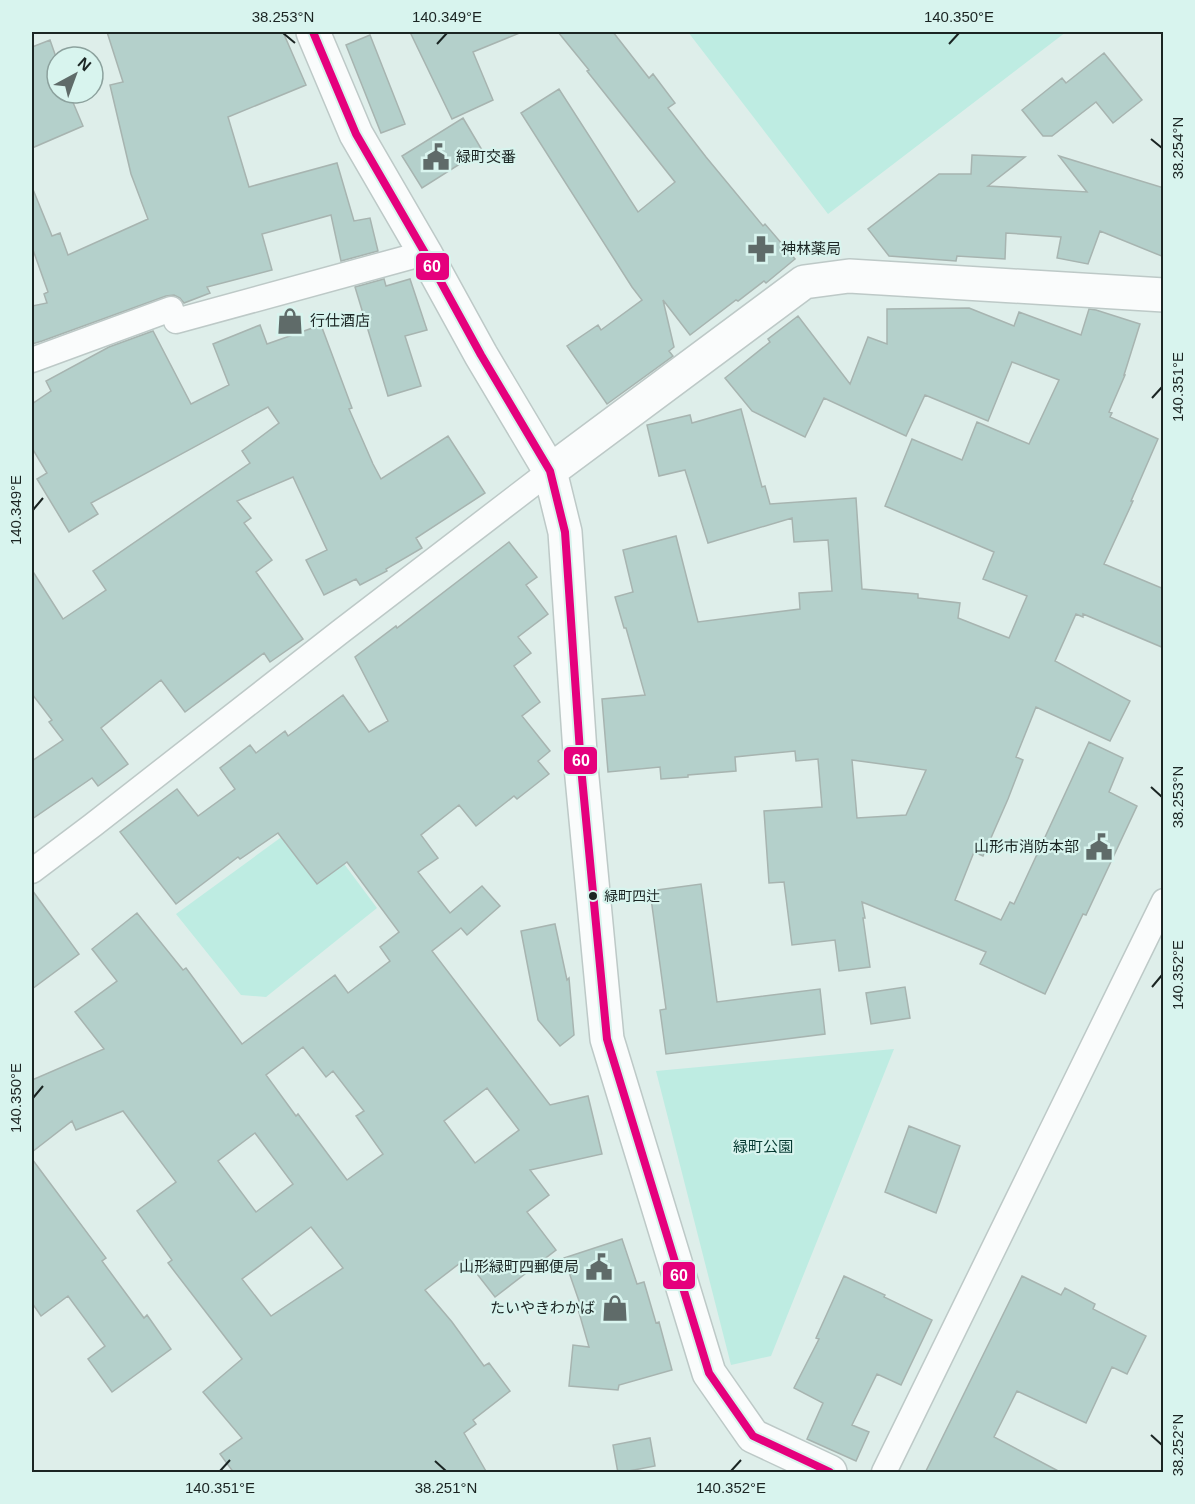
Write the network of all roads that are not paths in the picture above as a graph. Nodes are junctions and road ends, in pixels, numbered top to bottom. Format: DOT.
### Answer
graph roads {
  1 [pos="313,32"];
  2 [pos="425,253"];
  3 [pos="1164,295"];
  4 [pos="32,360"];
  5 [pos="550,471"];
  6 [pos="32,871"];
  7 [pos="1164,901"];
  8 [pos="830,1473"];
  9 [pos="884,1473"];
  1 -- 2 [label="street"];
  2 -- 4 [label="street"];
  2 -- 5 [label="street"];
  3 -- 5 [label="street"];
  5 -- 6 [label="street"];
  5 -- 8 [label="street"];
  7 -- 9 [label="street"];
}
